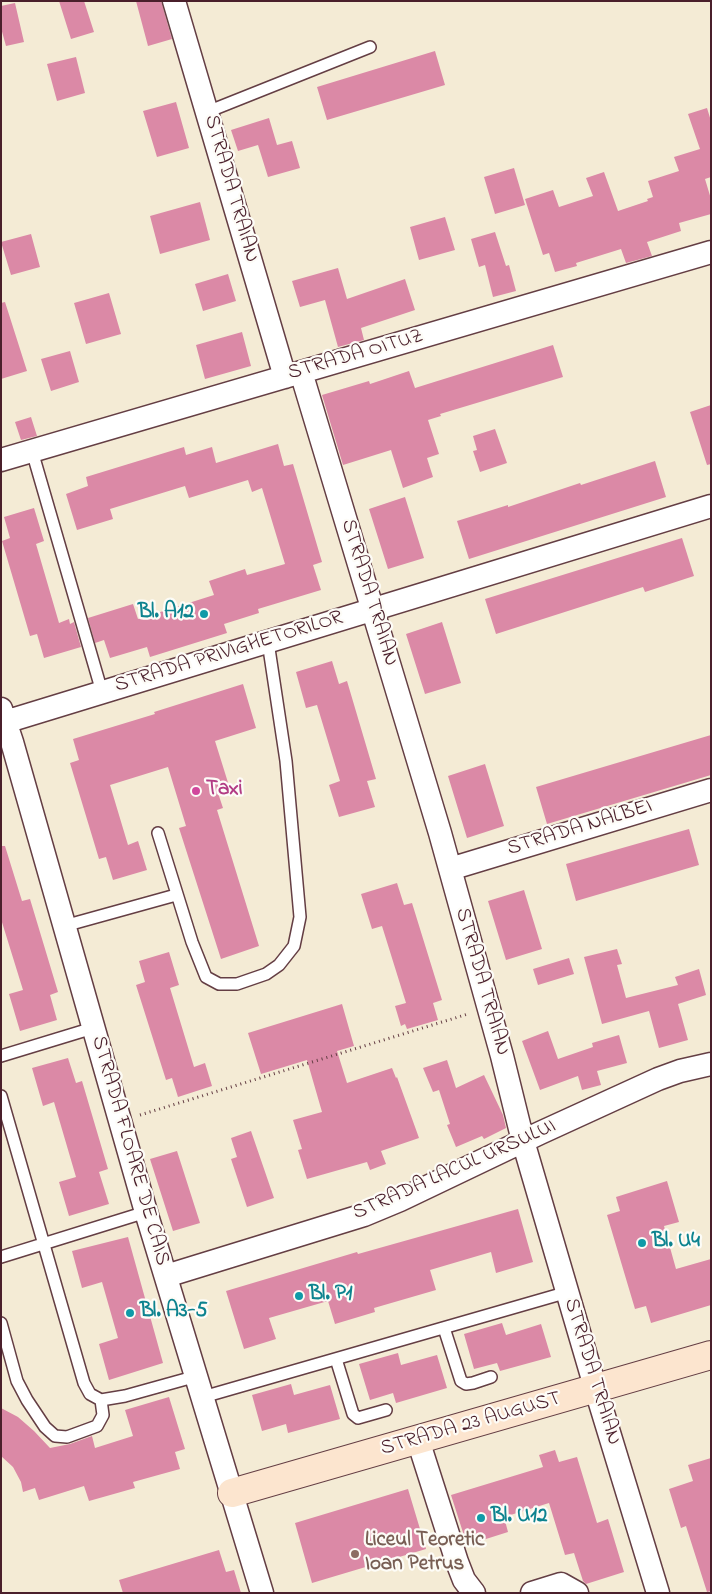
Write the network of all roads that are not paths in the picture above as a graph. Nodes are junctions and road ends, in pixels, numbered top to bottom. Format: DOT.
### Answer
graph roads {
  1 [pos="174,1"];
  2 [pos="370,47"];
  3 [pos="207,112"];
  4 [pos="711,252"];
  5 [pos="293,375"];
  6 [pos="32,451"];
  7 [pos="1,460"];
  8 [pos="711,506"];
  9 [pos="373,609"];
  10 [pos="268,642"];
  11 [pos="102,692"];
  12 [pos="3,716"];
  13 [pos="711,790"];
  14 [pos="158,833"];
  15 [pos="450,869"];
  16 [pos="176,895"];
  17 [pos="64,926"];
  18 [pos="93,1028"];
  19 [pos="1,1056"];
  20 [pos="711,1064"];
  21 [pos="1,1096"];
  22 [pos="524,1141"];
  23 [pos="146,1212"];
  24 [pos="44,1243"];
  25 [pos="1,1257"];
  26 [pos="166,1276"];
  27 [pos="568,1292"];
  28 [pos="1,1323"];
  29 [pos="444,1328"];
  30 [pos="711,1356"];
  31 [pos="336,1359"];
  32 [pos="197,1376"];
  33 [pos="491,1377"];
  34 [pos="596,1390"];
  35 [pos="203,1398"];
  36 [pos="101,1400"];
  37 [pos="386,1410"];
  38 [pos="418,1440"];
  39 [pos="232,1493"];
  40 [pos="262,1593"];
  41 [pos="474,1593"];
  42 [pos="532,1593"];
  43 [pos="577,1593"];
  44 [pos="658,1593"];
  1 -- 3 [label="street, STRADA TRAIAN"];
  2 -- 3 [label="lane"];
  3 -- 5 [label="street, STRADA TRAIAN"];
  4 -- 5 [label="street, STRADA OITUZ"];
  5 -- 6 [label="street, STRADA OITUZ"];
  5 -- 9 [label="street, STRADA TRAIAN"];
  6 -- 7 [label="street, STRADA OITUZ"];
  6 -- 11 [label="lane"];
  8 -- 9 [label="street, STRADA PRIVIGHETORILOR"];
  9 -- 10 [label="street, STRADA PRIVIGHETORILOR"];
  9 -- 15 [label="street, STRADA TRAIAN"];
  10 -- 11 [label="street, STRADA PRIVIGHETORILOR"];
  10 -- 16 [label="lane"];
  11 -- 12 [label="street, STRADA PRIVIGHETORILOR"];
  12 -- 17 [label="street, STRADA FLOARE DE CAIS"];
  13 -- 15 [label="street, STRADA NALBEI"];
  14 -- 16 [label="lane"];
  15 -- 22 [label="street, STRADA TRAIAN"];
  16 -- 17 [label="lane"];
  17 -- 18 [label="street, STRADA FLOARE DE CAIS"];
  18 -- 19 [label="lane"];
  18 -- 23 [label="street, STRADA FLOARE DE CAIS"];
  20 -- 22 [label="street, STRADA LACUL URSULUI"];
  21 -- 24 [label="lane"];
  22 -- 26 [label="street, STRADA LACUL URSULUI"];
  22 -- 27 [label="street, STRADA TRAIAN"];
  23 -- 24 [label="lane"];
  23 -- 26 [label="street, STRADA FLOARE DE CAIS"];
  24 -- 25 [label="lane"];
  24 -- 36 [label="lane"];
  26 -- 32 [label="street, STRADA FLOARE DE CAIS"];
  27 -- 29 [label="lane"];
  27 -- 34 [label="street, STRADA TRAIAN"];
  28 -- 36 [label="lane"];
  29 -- 31 [label="lane"];
  29 -- 33 [label="lane"];
  30 -- 34 [label="main road, STRADA 23 AUGUST"];
  31 -- 35 [label="lane"];
  31 -- 37 [label="lane"];
  32 -- 35 [label="street, STRADA FLOARE DE CAIS"];
  32 -- 36 [label="lane"];
  34 -- 38 [label="main road, STRADA 23 AUGUST"];
  34 -- 44 [label="street, STRADA TRAIAN"];
  35 -- 39 [label="street, STRADA FLOARE DE CAIS"];
  38 -- 39 [label="main road, STRADA 23 AUGUST"];
  38 -- 41 [label="street"];
  39 -- 40 [label="street, STRADA FLOARE DE CAIS"];
  42 -- 43 [label="street"];
}
